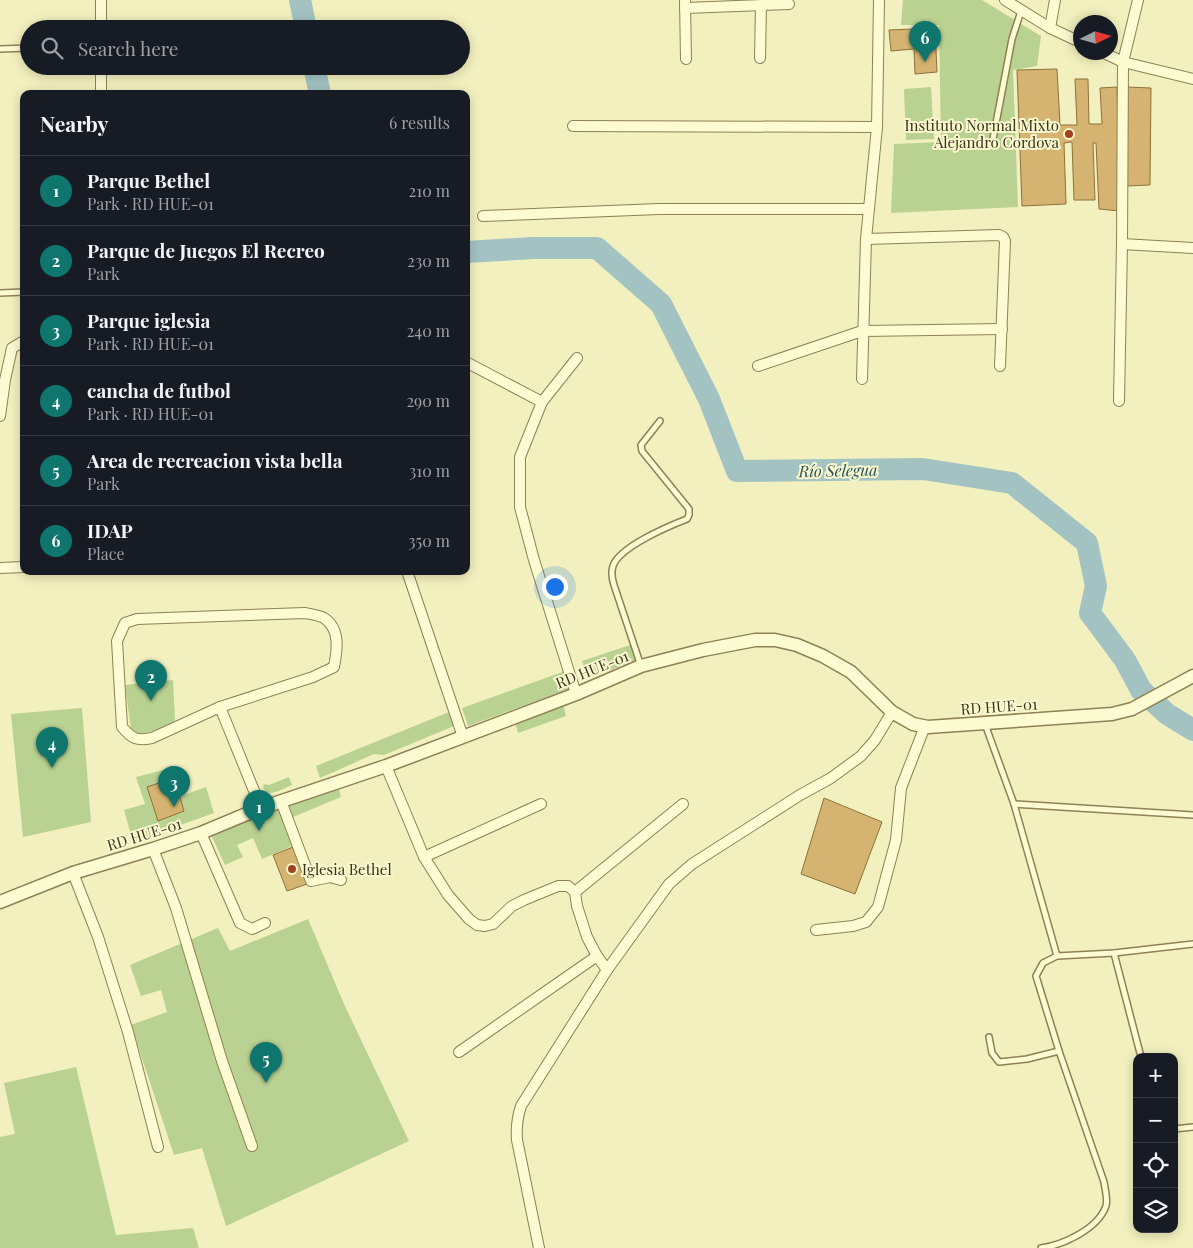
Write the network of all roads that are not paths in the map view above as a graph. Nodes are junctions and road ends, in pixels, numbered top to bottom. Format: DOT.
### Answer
graph roads {
  1 [pos="101,0"];
  2 [pos="879,0"];
  3 [pos="1005,0"];
  4 [pos="1055,0"];
  5 [pos="1138,0"];
  6 [pos="685,4"];
  7 [pos="788,4"];
  8 [pos="761,5"];
  9 [pos="1021,11"];
  10 [pos="101,20"];
  11 [pos="1050,28"];
  12 [pos="1073,39"];
  13 [pos="20,48"];
  14 [pos="0,49"];
  15 [pos="760,58"];
  16 [pos="686,59"];
  17 [pos="1118,60"];
  18 [pos="1123,62"];
  19 [pos="101,75"];
  20 [pos="1193,79"];
  21 [pos="101,90"];
  22 [pos="573,126"];
  23 [pos="877,127"];
  24 [pos="993,139"];
  25 [pos="869,210"];
  26 [pos="482,216"];
  27 [pos="866,239"];
  28 [pos="1122,244"];
  29 [pos="1193,248"];
  30 [pos="0,292"];
  31 [pos="20,292"];
  32 [pos="1002,329"];
  33 [pos="862,331"];
  34 [pos="20,343"];
  35 [pos="577,358"];
  36 [pos="470,364"];
  37 [pos="758,366"];
  38 [pos="1000,366"];
  39 [pos="862,379"];
  40 [pos="1119,401"];
  41 [pos="542,402"];
  42 [pos="0,416"];
  43 [pos="660,421"];
  44 [pos="20,567"];
  45 [pos="0,568"];
  46 [pos="408,575"];
  47 [pos="641,666"];
  48 [pos="1191,676"];
  49 [pos="576,694"];
  50 [pos="220,707"];
  51 [pos="892,712"];
  52 [pos="985,724"];
  53 [pos="925,726"];
  54 [pos="463,736"];
  55 [pos="386,766"];
  56 [pos="281,801"];
  57 [pos="541,804"];
  58 [pos="683,804"];
  59 [pos="1014,804"];
  60 [pos="261,808"];
  61 [pos="1193,815"];
  62 [pos="201,833"];
  63 [pos="153,849"];
  64 [pos="424,857"];
  65 [pos="73,873"];
  66 [pos="340,880"];
  67 [pos="575,892"];
  68 [pos="0,902"];
  69 [pos="265,923"];
  70 [pos="816,930"];
  71 [pos="1193,944"];
  72 [pos="1114,953"];
  73 [pos="597,956"];
  74 [pos="1057,956"];
  75 [pos="607,970"];
  76 [pos="989,1037"];
  77 [pos="1059,1051"];
  78 [pos="459,1052"];
  79 [pos="1139,1053"];
  80 [pos="1193,1127"];
  81 [pos="1178,1129"];
  82 [pos="252,1146"];
  83 [pos="158,1147"];
  84 [pos="539,1248"];
  85 [pos="1041,1248"];
  1 -- 10 [label="street"];
  2 -- 23 [label="street"];
  3 -- 9 [label="street"];
  4 -- 11 [label="street"];
  5 -- 18 [label="street"];
  6 -- 8 [label="street"];
  6 -- 16 [label="street"];
  7 -- 8 [label="street"];
  8 -- 15 [label="street"];
  9 -- 11 [label="street"];
  9 -- 24 [label="lane"];
  11 -- 12 [label="street"];
  13 -- 14 [label="lane"];
  17 -- 18 [label="street"];
  18 -- 20 [label="street"];
  18 -- 28 [label="street"];
  19 -- 21 [label="street"];
  22 -- 23 [label="street"];
  23 -- 25 [label="street"];
  25 -- 26 [label="street"];
  25 -- 27 [label="street"];
  27 -- 32 [label="street"];
  27 -- 33 [label="street"];
  28 -- 29 [label="street"];
  28 -- 40 [label="street"];
  30 -- 31 [label="lane"];
  32 -- 33 [label="street"];
  32 -- 38 [label="street"];
  33 -- 37 [label="street"];
  33 -- 39 [label="street"];
  34 -- 42 [label="street"];
  35 -- 41 [label="street"];
  36 -- 41 [label="street"];
  41 -- 49 [label="street"];
  43 -- 47 [label="lane"];
  44 -- 45 [label="street"];
  46 -- 54 [label="street"];
  47 -- 49 [label="street, RD HUE-01"];
  47 -- 51 [label="street, RD HUE-01"];
  48 -- 52 [label="street, RD HUE-01"];
  49 -- 54 [label="street, RD HUE-01"];
  50 -- 50 [label="street"];
  50 -- 60 [label="street"];
  51 -- 53 [label="street, RD HUE-01"];
  51 -- 75 [label="street"];
  52 -- 53 [label="street, RD HUE-01"];
  52 -- 59 [label="lane"];
  53 -- 70 [label="street"];
  54 -- 55 [label="street, RD HUE-01"];
  55 -- 56 [label="street, RD HUE-01"];
  55 -- 64 [label="street"];
  56 -- 60 [label="street, RD HUE-01"];
  56 -- 66 [label="street"];
  57 -- 64 [label="street"];
  58 -- 67 [label="street"];
  59 -- 61 [label="lane"];
  59 -- 74 [label="lane"];
  60 -- 62 [label="street, RD HUE-01"];
  62 -- 63 [label="street, RD HUE-01"];
  62 -- 69 [label="street"];
  63 -- 65 [label="street, RD HUE-01"];
  63 -- 82 [label="street"];
  64 -- 67 [label="street"];
  65 -- 68 [label="street, RD HUE-01"];
  65 -- 83 [label="street"];
  67 -- 73 [label="street"];
  71 -- 72 [label="lane"];
  72 -- 74 [label="lane"];
  72 -- 79 [label="lane"];
  73 -- 75 [label="street"];
  73 -- 78 [label="street"];
  74 -- 77 [label="lane"];
  75 -- 84 [label="street"];
  76 -- 77 [label="lane"];
  77 -- 85 [label="lane"];
  80 -- 81 [label="lane"];
}
